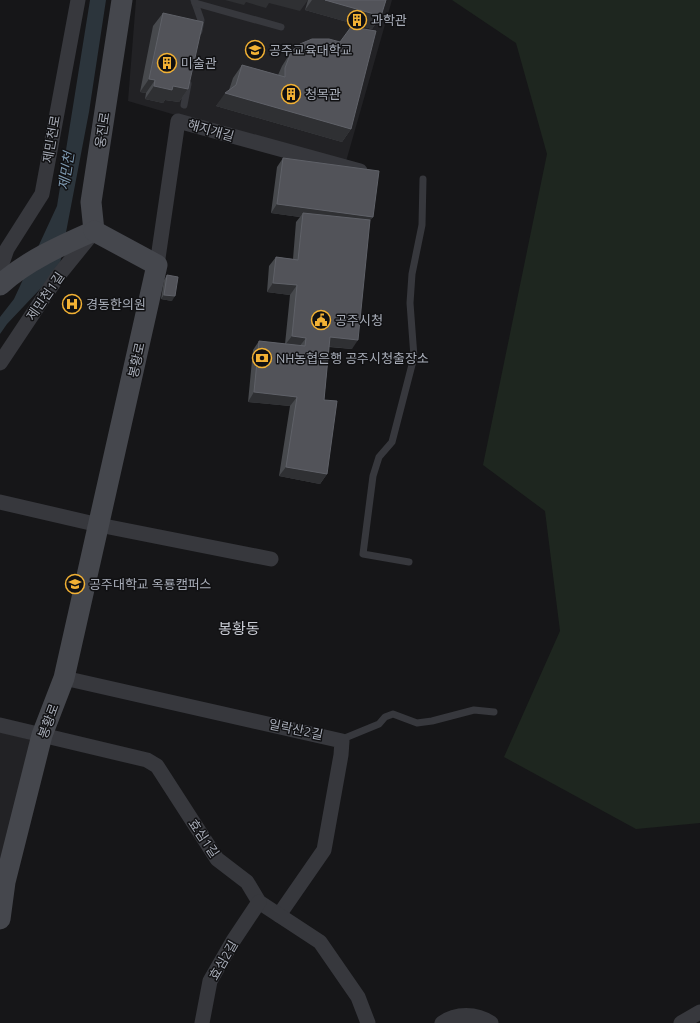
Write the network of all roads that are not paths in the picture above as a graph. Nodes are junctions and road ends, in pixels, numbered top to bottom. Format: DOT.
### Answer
graph roads {
  1 [pos="78,0"];
  2 [pos="122,0"];
  3 [pos="195,1"];
  4 [pos="281,27"];
  5 [pos="198,35"];
  6 [pos="190,74"];
  7 [pos="184,105"];
  8 [pos="361,171"];
  9 [pos="423,179"];
  10 [pos="94,231"];
  11 [pos="157,265"];
  12 [pos="4,276"];
  13 [pos="0,363"];
  14 [pos="0,502"];
  15 [pos="99,525"];
  16 [pos="272,559"];
  17 [pos="409,562"];
  18 [pos="64,678"];
  19 [pos="494,712"];
  20 [pos="0,725"];
  21 [pos="42,735"];
  22 [pos="340,740"];
  23 [pos="259,902"];
  24 [pos="279,915"];
  25 [pos="0,919"];
  26 [pos="700,1012"];
  27 [pos="202,1023"];
  28 [pos="368,1023"];
  29 [pos="442,1023"];
  30 [pos="491,1023"];
  31 [pos="680,1023"];
  1 -- 12 [label="street, 제민천로"];
  2 -- 10 [label="main road, 웅진로"];
  3 -- 4 [label="lane"];
  3 -- 5 [label="lane"];
  6 -- 7 [label="lane"];
  8 -- 11 [label="street, 해지개길"];
  9 -- 17 [label="lane"];
  10 -- 11 [label="main road"];
  10 -- 12 [label="main road"];
  10 -- 13 [label="street, 제민천1길"];
  11 -- 15 [label="main road, 봉황로"];
  14 -- 15 [label="street"];
  15 -- 16 [label="street"];
  15 -- 18 [label="main road, 봉황로"];
  18 -- 21 [label="main road, 봉황로"];
  18 -- 22 [label="street, 일락산2길"];
  19 -- 22 [label="lane"];
  20 -- 21 [label="street, 효심1길"];
  21 -- 23 [label="street, 효심1길"];
  21 -- 25 [label="main road, 봉황로"];
  22 -- 24 [label="street, 일락산2길"];
  23 -- 24 [label="street, 효심1길"];
  23 -- 27 [label="street, 효심2길"];
  24 -- 28 [label="street, 효심1길"];
  26 -- 31 [label="street"];
  29 -- 30 [label="street"];
}
